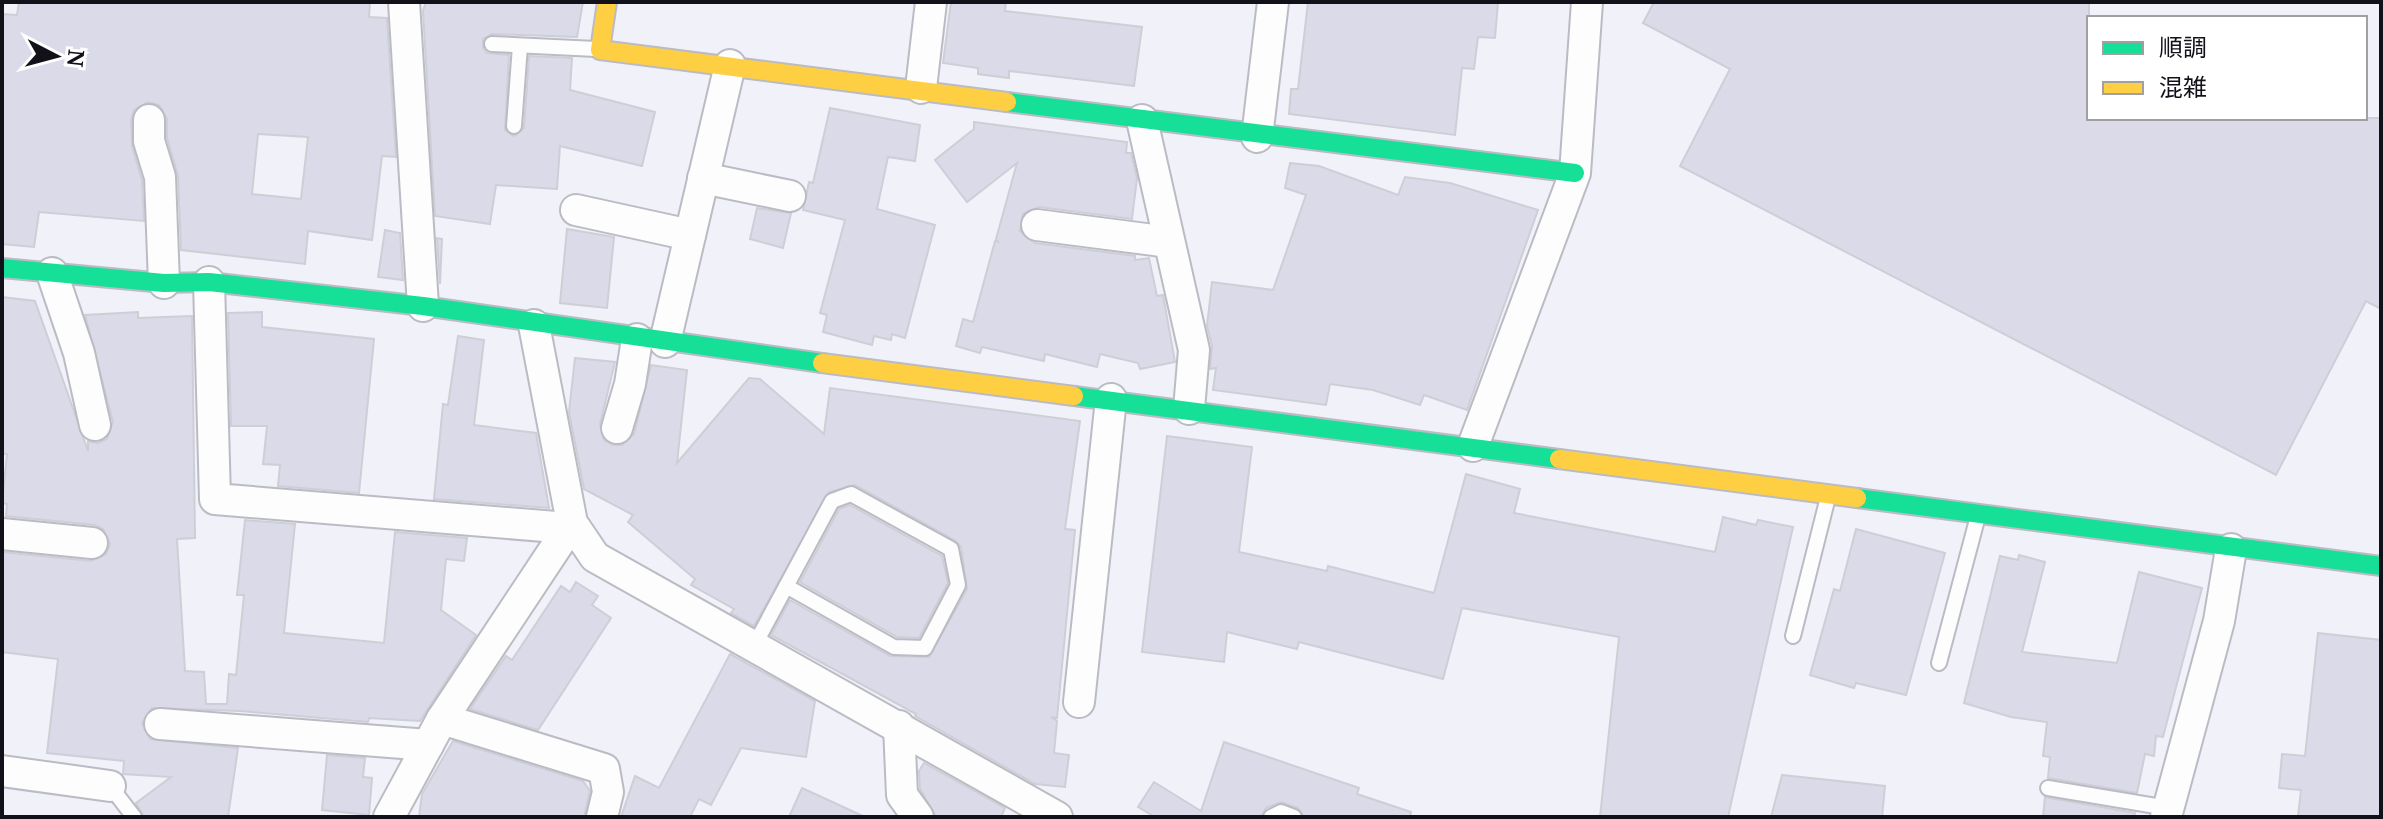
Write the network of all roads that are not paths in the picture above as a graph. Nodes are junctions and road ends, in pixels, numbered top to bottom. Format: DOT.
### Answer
graph roads {
  1 [pos="404,2"];
  2 [pos="607,2"];
  3 [pos="931,2"];
  4 [pos="1273,2"];
  5 [pos="1587,2"];
  6 [pos="492,44"];
  7 [pos="520,46"];
  8 [pos="600,50"];
  9 [pos="730,65"];
  10 [pos="921,88"];
  11 [pos="149,120"];
  12 [pos="1142,120"];
  13 [pos="514,126"];
  14 [pos="1257,137"];
  15 [pos="1575,173"];
  16 [pos="703,178"];
  17 [pos="790,196"];
  18 [pos="576,210"];
  19 [pos="1037,225"];
  20 [pos="690,235"];
  21 [pos="1169,242"];
  22 [pos="2,268"];
  23 [pos="52,273"];
  24 [pos="209,282"];
  25 [pos="164,283"];
  26 [pos="423,306"];
  27 [pos="534,325"];
  28 [pos="651,341"];
  29 [pos="1111,399"];
  30 [pos="1189,409"];
  31 [pos="95,425"];
  32 [pos="617,428"];
  33 [pos="1473,446"];
  34 [pos="1828,495"];
  35 [pos="1979,515"];
  36 [pos="570,525"];
  37 [pos="2,534"];
  38 [pos="92,543"];
  39 [pos="2231,549"];
  40 [pos="2381,566"];
  41 [pos="786,586"];
  42 [pos="1793,636"];
  43 [pos="754,646"];
  44 [pos="1939,663"];
  45 [pos="1079,702"];
  46 [pos="160,724"];
  47 [pos="899,726"];
  48 [pos="435,732"];
  49 [pos="2,771"];
  50 [pos="110,786"];
  51 [pos="2048,788"];
  52 [pos="2167,813"];
  53 [pos="134,817"];
  54 [pos="389,817"];
  55 [pos="602,817"];
  56 [pos="918,817"];
  57 [pos="1057,817"];
  58 [pos="1271,817"];
  59 [pos="1294,817"];
  1 -- 26 [label="street"];
  2 -- 8 [label="street"];
  3 -- 10 [label="street"];
  4 -- 14 [label="street"];
  5 -- 15 [label="street"];
  6 -- 7 [label="lane"];
  7 -- 8 [label="lane"];
  7 -- 13 [label="lane"];
  8 -- 9 [label="street"];
  9 -- 10 [label="street"];
  9 -- 16 [label="street"];
  10 -- 12 [label="street"];
  11 -- 25 [label="street"];
  12 -- 14 [label="street"];
  12 -- 21 [label="street"];
  14 -- 15 [label="street"];
  15 -- 33 [label="street"];
  16 -- 17 [label="street"];
  16 -- 20 [label="street"];
  18 -- 20 [label="street"];
  19 -- 21 [label="street"];
  20 -- 28 [label="street"];
  21 -- 30 [label="street"];
  22 -- 23 [label="street"];
  23 -- 25 [label="street"];
  23 -- 31 [label="street"];
  24 -- 25 [label="street"];
  24 -- 26 [label="street"];
  24 -- 36 [label="street"];
  26 -- 27 [label="street"];
  27 -- 28 [label="street"];
  27 -- 36 [label="street"];
  28 -- 29 [label="street"];
  28 -- 32 [label="street"];
  29 -- 30 [label="street"];
  29 -- 45 [label="street"];
  30 -- 33 [label="street"];
  33 -- 34 [label="street"];
  34 -- 35 [label="street"];
  34 -- 42 [label="lane"];
  35 -- 39 [label="street"];
  35 -- 44 [label="lane"];
  36 -- 43 [label="street"];
  36 -- 48 [label="street"];
  37 -- 38 [label="street"];
  39 -- 40 [label="street"];
  39 -- 52 [label="street"];
  41 -- 41 [label="lane"];
  41 -- 43 [label="lane"];
  43 -- 47 [label="street"];
  46 -- 48 [label="street"];
  47 -- 56 [label="street"];
  47 -- 57 [label="street"];
  48 -- 54 [label="street"];
  48 -- 55 [label="street"];
  49 -- 50 [label="street"];
  50 -- 53 [label="lane"];
  51 -- 52 [label="lane"];
  58 -- 59 [label="lane"];
}
